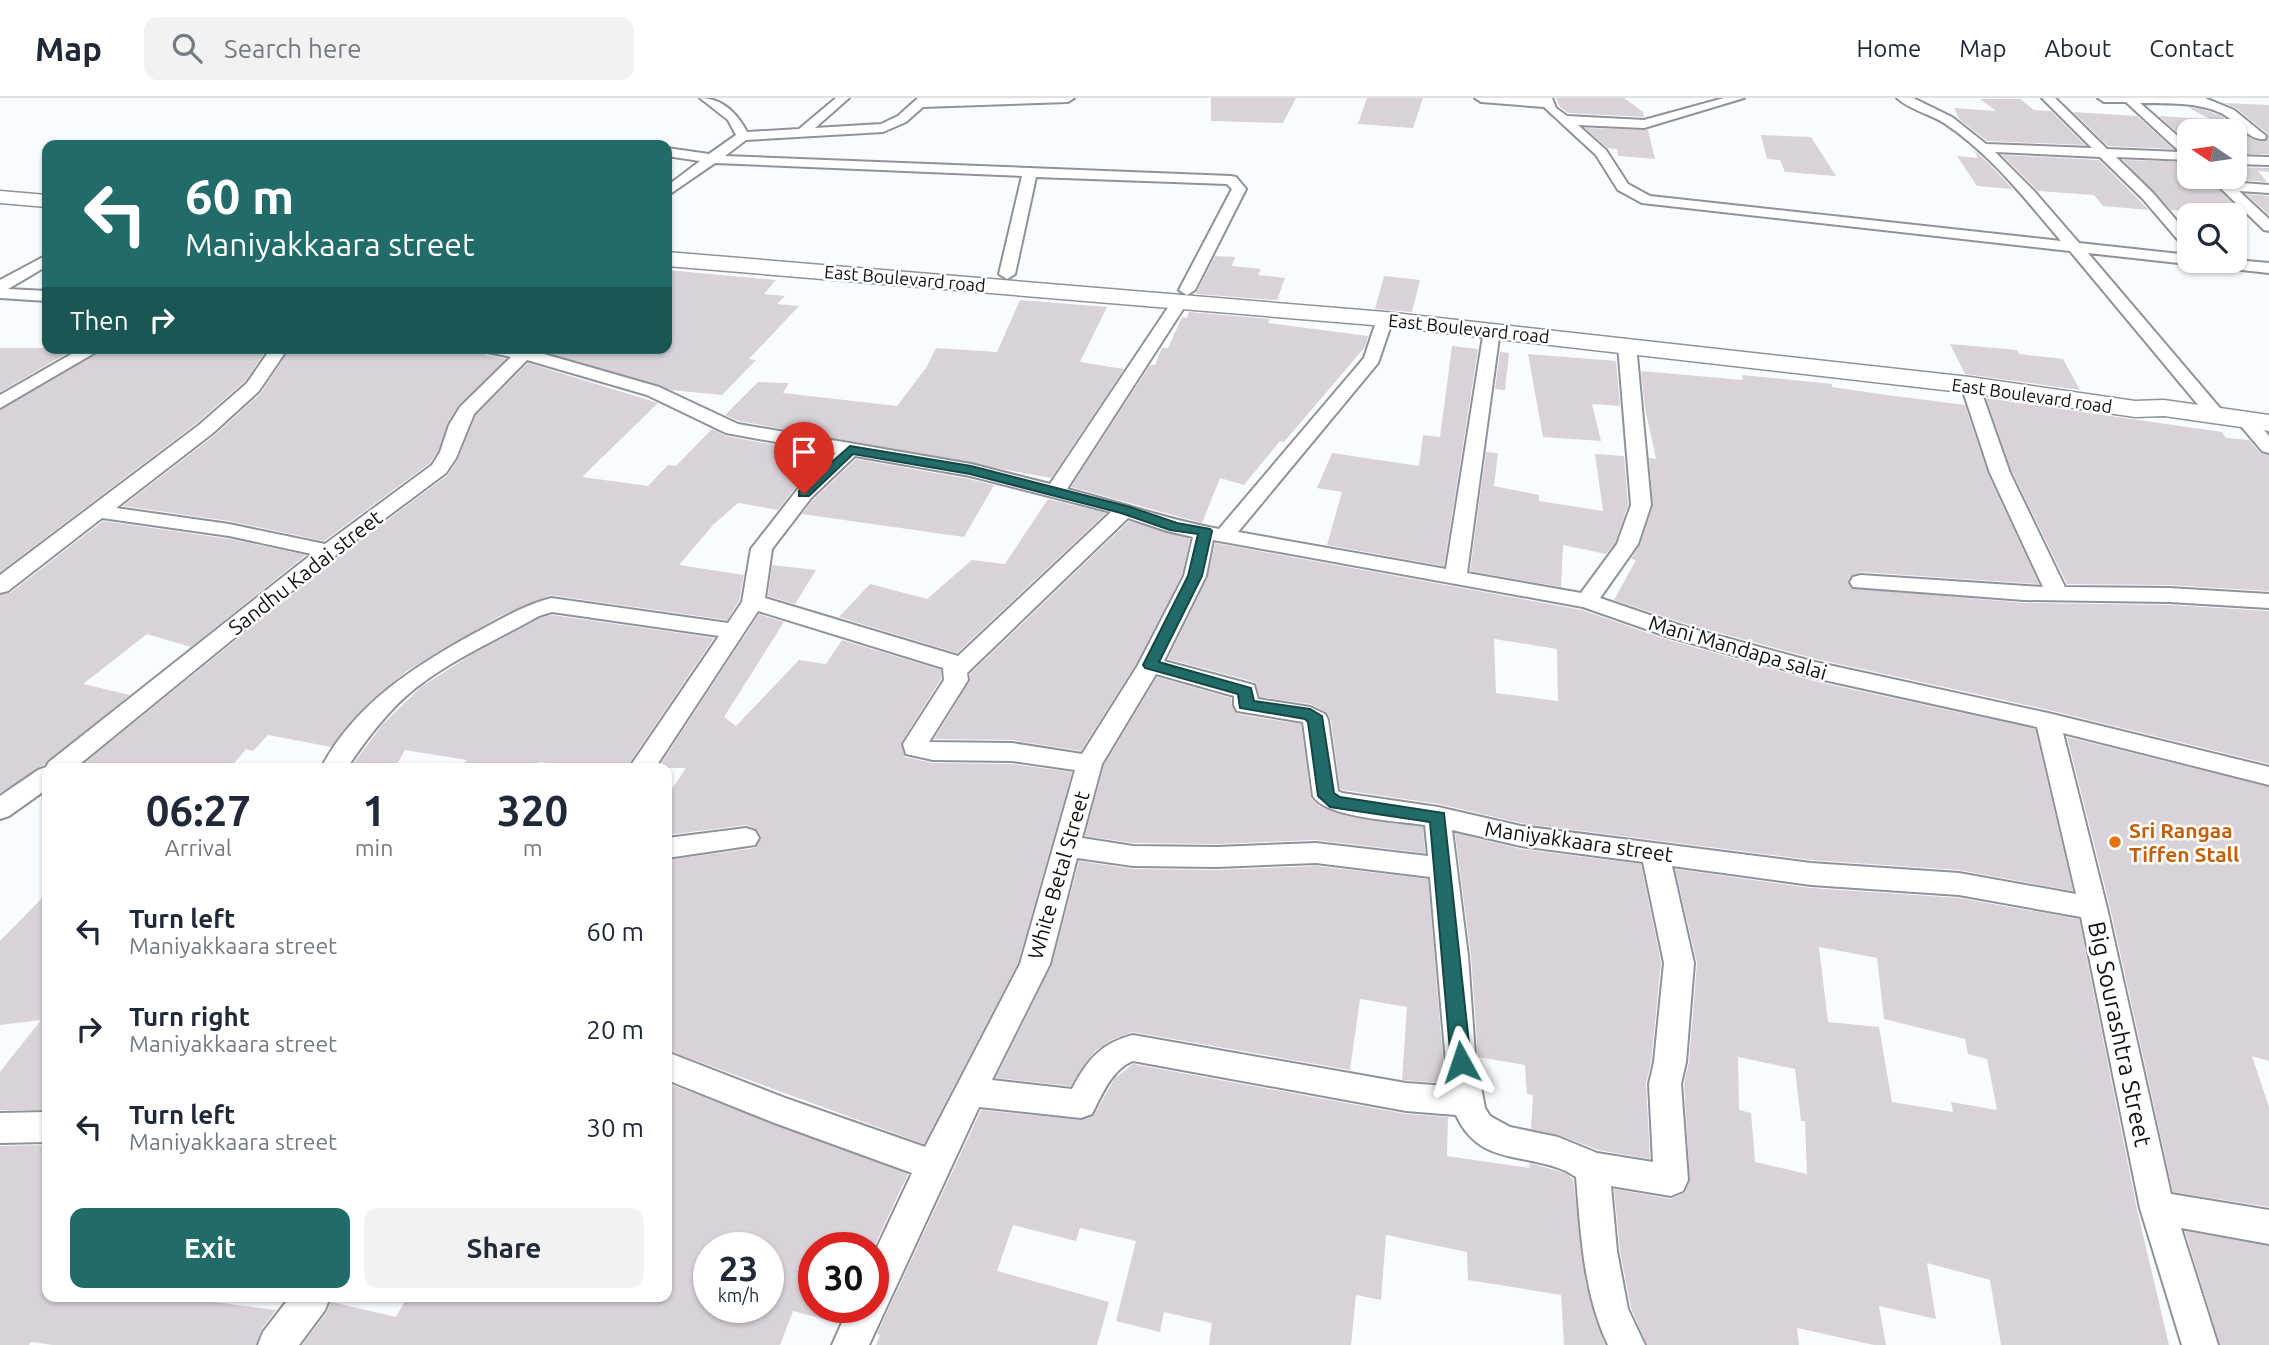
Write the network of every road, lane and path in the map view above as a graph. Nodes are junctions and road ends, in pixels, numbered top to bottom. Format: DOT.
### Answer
graph roads {
  1 [pos="706,98"];
  2 [pos="843,98"];
  3 [pos="1062,98"];
  4 [pos="1068,98"];
  5 [pos="1481,98"];
  6 [pos="1738,98"];
  7 [pos="1903,98"];
  8 [pos="1912,98"];
  9 [pos="2048,98"];
  10 [pos="2104,98"];
  11 [pos="2129,99"];
  12 [pos="2198,99"];
  13 [pos="921,100"];
  14 [pos="1547,101"];
  15 [pos="1563,120"];
  16 [pos="2161,129"];
  17 [pos="804,131"];
  18 [pos="2177,131"];
  19 [pos="743,136"];
  20 [pos="2264,136"];
  21 [pos="2177,143"];
  22 [pos="1983,148"];
  23 [pos="672,152"];
  24 [pos="2105,154"];
  25 [pos="2177,154"];
  26 [pos="713,159"];
  27 [pos="2247,161"];
  28 [pos="2269,162"];
  29 [pos="1030,172"];
  30 [pos="2247,186"];
  31 [pos="672,188"];
  32 [pos="2228,189"];
  33 [pos="2269,189"];
  34 [pos="0,197"];
  35 [pos="42,201"];
  36 [pos="0,207"];
  37 [pos="42,209"];
  38 [pos="2269,227"];
  39 [pos="2177,230"];
  40 [pos="672,247"];
  41 [pos="2074,248"];
  42 [pos="672,259"];
  43 [pos="2177,259"];
  44 [pos="42,263"];
  45 [pos="2247,266"];
  46 [pos="2269,268"];
  47 [pos="1007,274"];
  48 [pos="0,287"];
  49 [pos="0,293"];
  50 [pos="1184,295"];
  51 [pos="42,296"];
  52 [pos="1385,319"];
  53 [pos="1492,330"];
  54 [pos="1627,345"];
  55 [pos="85,354"];
  56 [pos="276,354"];
  57 [pos="525,354"];
  58 [pos="537,354"];
  59 [pos="1970,385"];
  60 [pos="0,403"];
  61 [pos="2164,408"];
  62 [pos="2216,414"];
  63 [pos="2257,421"];
  64 [pos="2269,447"];
  65 [pos="850,450"];
  66 [pos="1055,492"];
  67 [pos="1125,510"];
  68 [pos="97,511"];
  69 [pos="1215,533"];
  70 [pos="329,551"];
  71 [pos="1456,576"];
  72 [pos="1861,582"];
  73 [pos="0,586"];
  74 [pos="2057,594"];
  75 [pos="1587,601"];
  76 [pos="2269,601"];
  77 [pos="753,602"];
  78 [pos="733,631"];
  79 [pos="1150,665"];
  80 [pos="957,670"];
  81 [pos="2048,721"];
  82 [pos="64,763"];
  83 [pos="337,763"];
  84 [pos="646,763"];
  85 [pos="1089,764"];
  86 [pos="2269,776"];
  87 [pos="42,780"];
  88 [pos="0,809"];
  89 [pos="1438,817"];
  90 [pos="746,838"];
  91 [pos="1066,846"];
  92 [pos="672,847"];
  93 [pos="1655,852"];
  94 [pos="1441,868"];
  95 [pos="2093,908"];
  96 [pos="672,1068"];
  97 [pos="970,1092"];
  98 [pos="1468,1102"];
  99 [pos="42,1127"];
  100 [pos="0,1128"];
  101 [pos="933,1165"];
  102 [pos="1592,1168"];
  103 [pos="2157,1208"];
  104 [pos="2269,1227"];
  105 [pos="889,1261"];
  106 [pos="308,1302"];
  107 [pos="860,1323"];
  108 [pos="276,1345"];
  109 [pos="850,1345"];
  110 [pos="1627,1345"];
  111 [pos="2200,1345"];
  1 -- 19 [label="street"];
  2 -- 17 [label="street"];
  3 -- 4 [label="street"];
  3 -- 13 [label="street"];
  5 -- 14 [label="street"];
  6 -- 15 [label="street"];
  7 -- 8 [label="street"];
  7 -- 22 [label="street"];
  9 -- 24 [label="street"];
  10 -- 11 [label="street"];
  11 -- 12 [label="street"];
  11 -- 16 [label="street"];
  12 -- 20 [label="street"];
  13 -- 17 [label="street"];
  14 -- 15 [label="street"];
  15 -- 41 [label="street"];
  16 -- 18 [label="street"];
  16 -- 21 [label="street"];
  17 -- 19 [label="street"];
  19 -- 26 [label="street"];
  22 -- 24 [label="street"];
  22 -- 41 [label="street"];
  23 -- 26 [label="street"];
  24 -- 25 [label="street"];
  24 -- 39 [label="street"];
  26 -- 29 [label="street"];
  26 -- 31 [label="street"];
  27 -- 28 [label="street"];
  29 -- 47 [label="street"];
  29 -- 50 [label="street"];
  30 -- 33 [label="street"];
  32 -- 38 [label="street"];
  34 -- 35 [label="main road"];
  36 -- 37 [label="main road"];
  40 -- 47 [label="main road"];
  41 -- 43 [label="street"];
  41 -- 62 [label="street"];
  42 -- 50 [label="main road, East Boulevard road"];
  44 -- 48 [label="street"];
  45 -- 46 [label="street"];
  47 -- 50 [label="main road"];
  49 -- 51 [label="street"];
  50 -- 52 [label="main road, East Boulevard road"];
  50 -- 61 [label="main road"];
  50 -- 66 [label="street"];
  52 -- 53 [label="main road, East Boulevard road"];
  52 -- 69 [label="street"];
  53 -- 54 [label="main road, East Boulevard road"];
  53 -- 71 [label="street"];
  54 -- 59 [label="main road, East Boulevard road"];
  54 -- 75 [label="street"];
  55 -- 60 [label="street"];
  56 -- 68 [label="street"];
  57 -- 70 [label="street, Sandhu Kadai street"];
  58 -- 65 [label="street, Mani Mandapa salai"];
  59 -- 61 [label="main road, East Boulevard road"];
  59 -- 74 [label="street"];
  61 -- 62 [label="main road, East Boulevard road"];
  62 -- 63 [label="main road, East Boulevard road"];
  63 -- 64 [label="street"];
  65 -- 66 [label="street, Mani Mandapa salai"];
  65 -- 77 [label="street"];
  66 -- 67 [label="street, Mani Mandapa salai"];
  67 -- 69 [label="street, Mani Mandapa salai"];
  67 -- 80 [label="street"];
  68 -- 70 [label="street"];
  68 -- 73 [label="street"];
  69 -- 71 [label="street, Mani Mandapa salai"];
  69 -- 79 [label="street, White Betal Street"];
  70 -- 82 [label="street, Sandhu Kadai street"];
  71 -- 75 [label="street, Mani Mandapa salai"];
  72 -- 74 [label="street"];
  74 -- 76 [label="street"];
  75 -- 81 [label="street, Mani Mandapa salai"];
  77 -- 78 [label="street"];
  77 -- 80 [label="street"];
  78 -- 83 [label="street"];
  78 -- 84 [label="street"];
  79 -- 85 [label="street, White Betal Street"];
  79 -- 89 [label="street, Maniyakkaara street"];
  80 -- 85 [label="street"];
  81 -- 86 [label="street, Mani Mandapa salai"];
  81 -- 95 [label="street, Big Sourashtra Street"];
  85 -- 91 [label="street, White Betal Street"];
  87 -- 88 [label="street"];
  89 -- 93 [label="street, Maniyakkaara street"];
  89 -- 94 [label="street"];
  90 -- 92 [label="street"];
  91 -- 94 [label="street"];
  91 -- 97 [label="street, White Betal Street"];
  93 -- 95 [label="street, Maniyakkaara street"];
  93 -- 102 [label="street"];
  94 -- 98 [label="street"];
  95 -- 103 [label="street, Big Sourashtra Street"];
  96 -- 101 [label="street"];
  97 -- 98 [label="street"];
  97 -- 101 [label="street, White Betal Street"];
  98 -- 102 [label="street"];
  99 -- 100 [label="street"];
  101 -- 105 [label="street, White Betal Street"];
  102 -- 110 [label="street"];
  103 -- 104 [label="street"];
  103 -- 111 [label="street, Big Sourashtra Street"];
  106 -- 108 [label="street"];
  107 -- 109 [label="street"];
}
